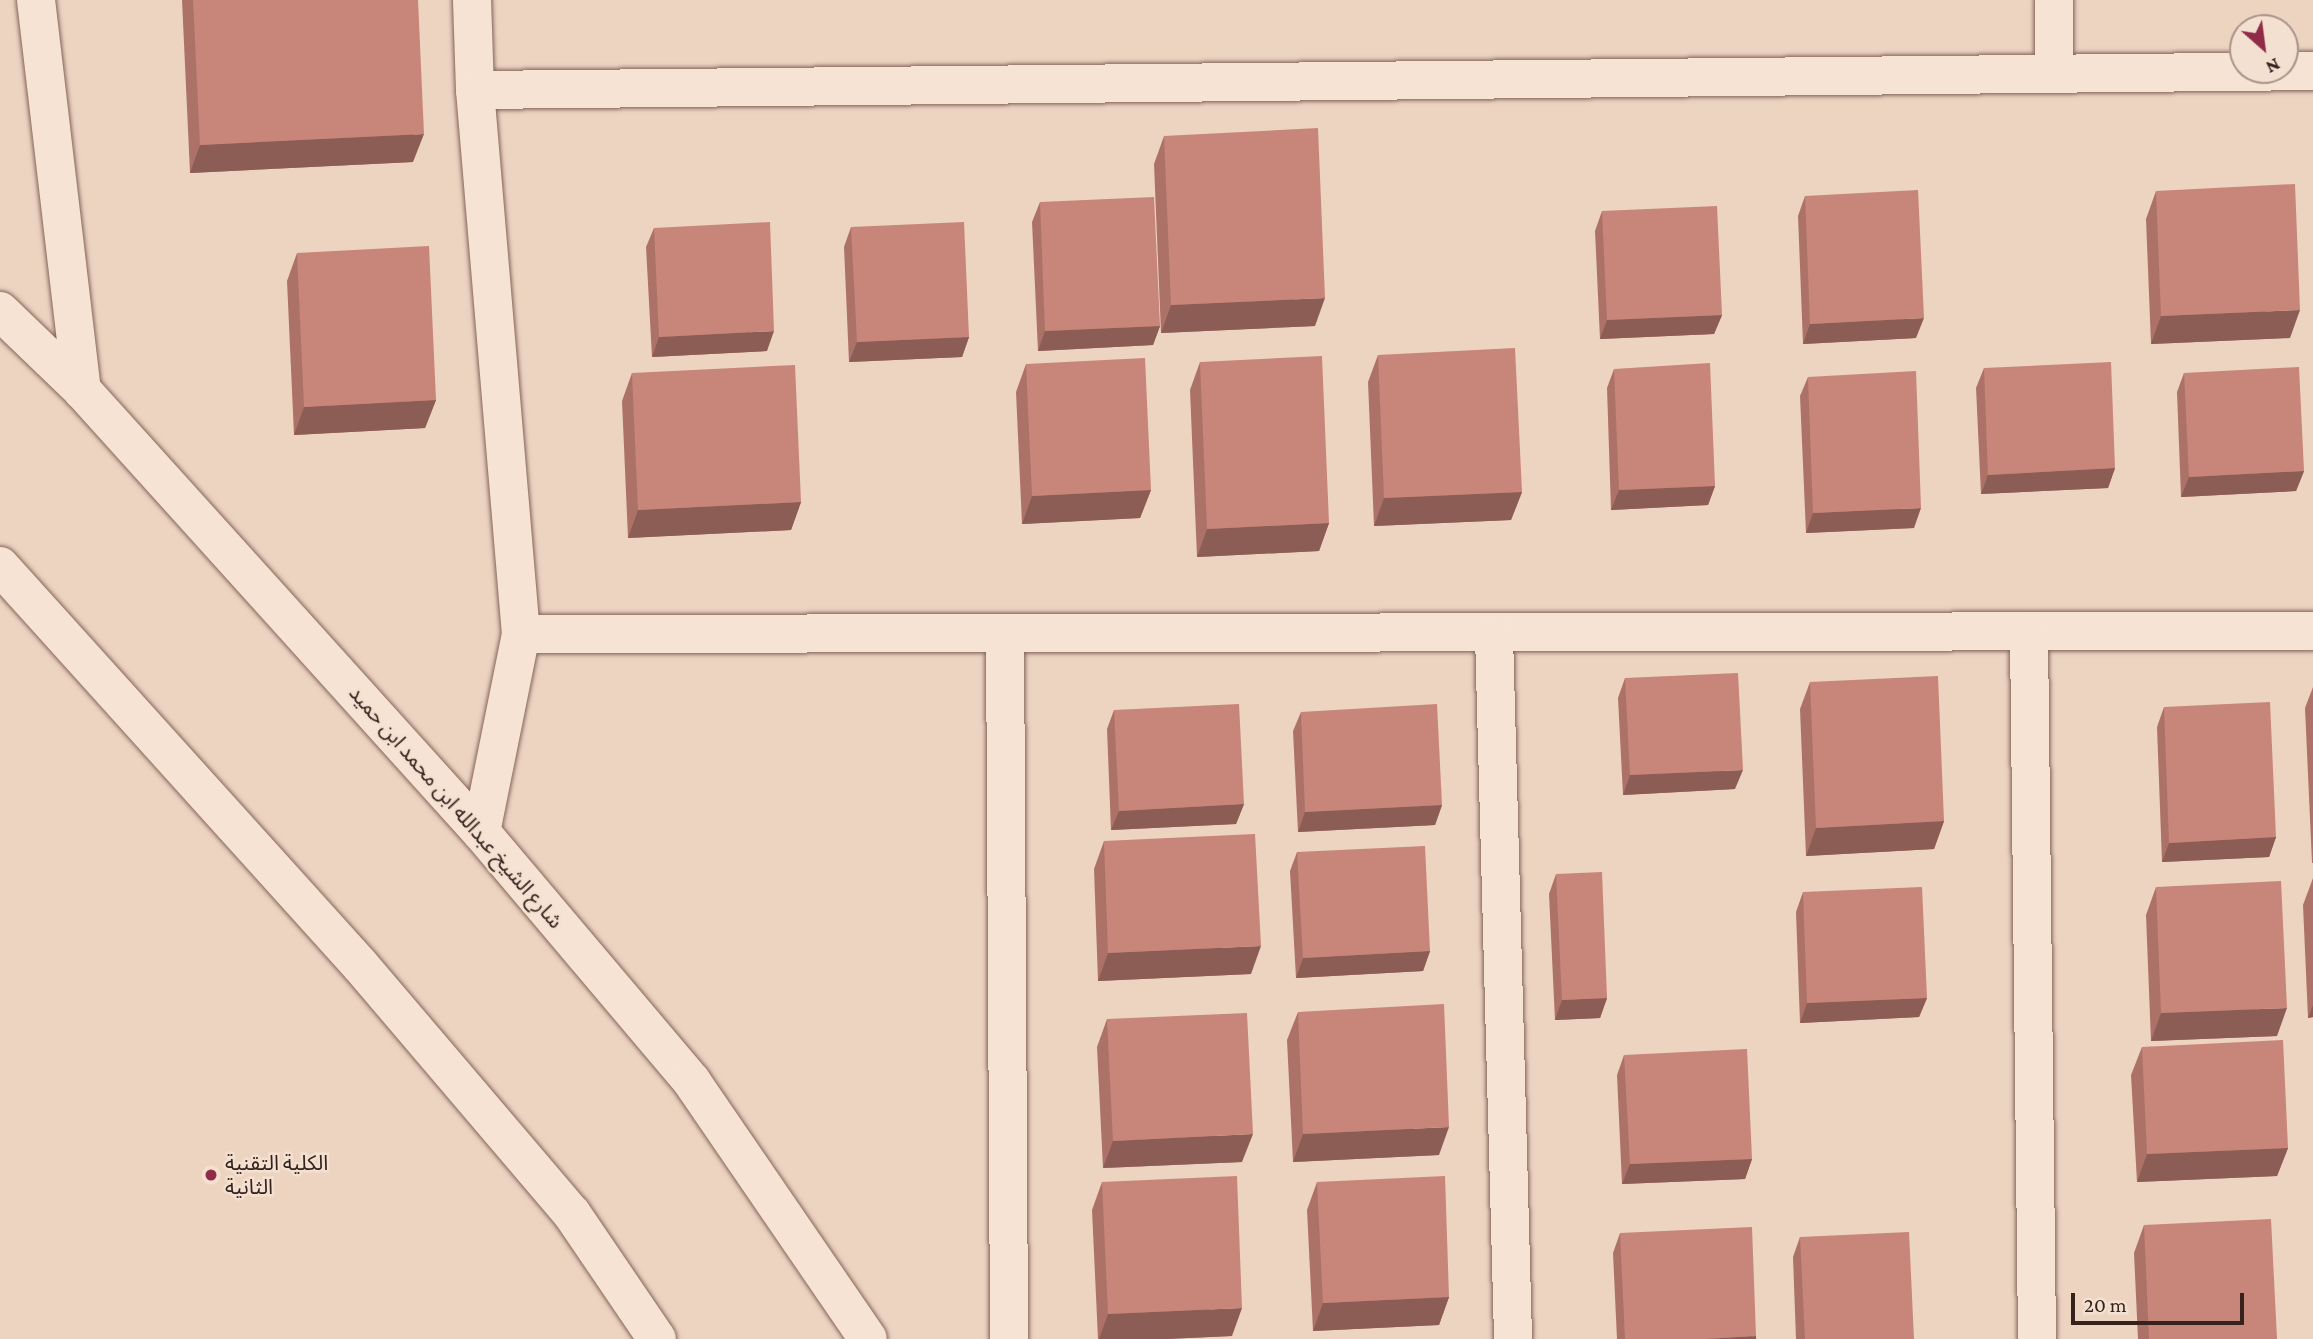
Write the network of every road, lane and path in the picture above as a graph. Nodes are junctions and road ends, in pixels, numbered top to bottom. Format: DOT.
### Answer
graph roads {
  1 [pos="36,0"];
  2 [pos="472,0"];
  3 [pos="2054,0"];
  4 [pos="2313,71"];
  5 [pos="2054,73"];
  6 [pos="475,90"];
  7 [pos="0,312"];
  8 [pos="82,390"];
  9 [pos="0,566"];
  10 [pos="2313,631"];
  11 [pos="521,634"];
  12 [pos="1005,634"];
  13 [pos="1494,635"];
  14 [pos="2029,635"];
  15 [pos="481,832"];
  16 [pos="657,1339"];
  17 [pos="868,1339"];
  18 [pos="1009,1339"];
  19 [pos="1513,1339"];
  20 [pos="2037,1339"];
  1 -- 8 [label="street"];
  2 -- 6 [label="street"];
  3 -- 5 [label="street"];
  4 -- 5 [label="street"];
  5 -- 6 [label="street"];
  6 -- 11 [label="street"];
  7 -- 8 [label="street, شارع الشيخ عبدالله ابن محمد ابن حميد"];
  8 -- 15 [label="street, شارع الشيخ عبدالله ابن محمد ابن حميد"];
  9 -- 16 [label="street"];
  10 -- 14 [label="street"];
  11 -- 12 [label="street"];
  11 -- 15 [label="street"];
  12 -- 13 [label="street"];
  12 -- 18 [label="street"];
  13 -- 14 [label="street"];
  13 -- 19 [label="street"];
  14 -- 20 [label="street"];
  15 -- 17 [label="street, شارع الشيخ عبدالله ابن محمد ابن حميد"];
}
